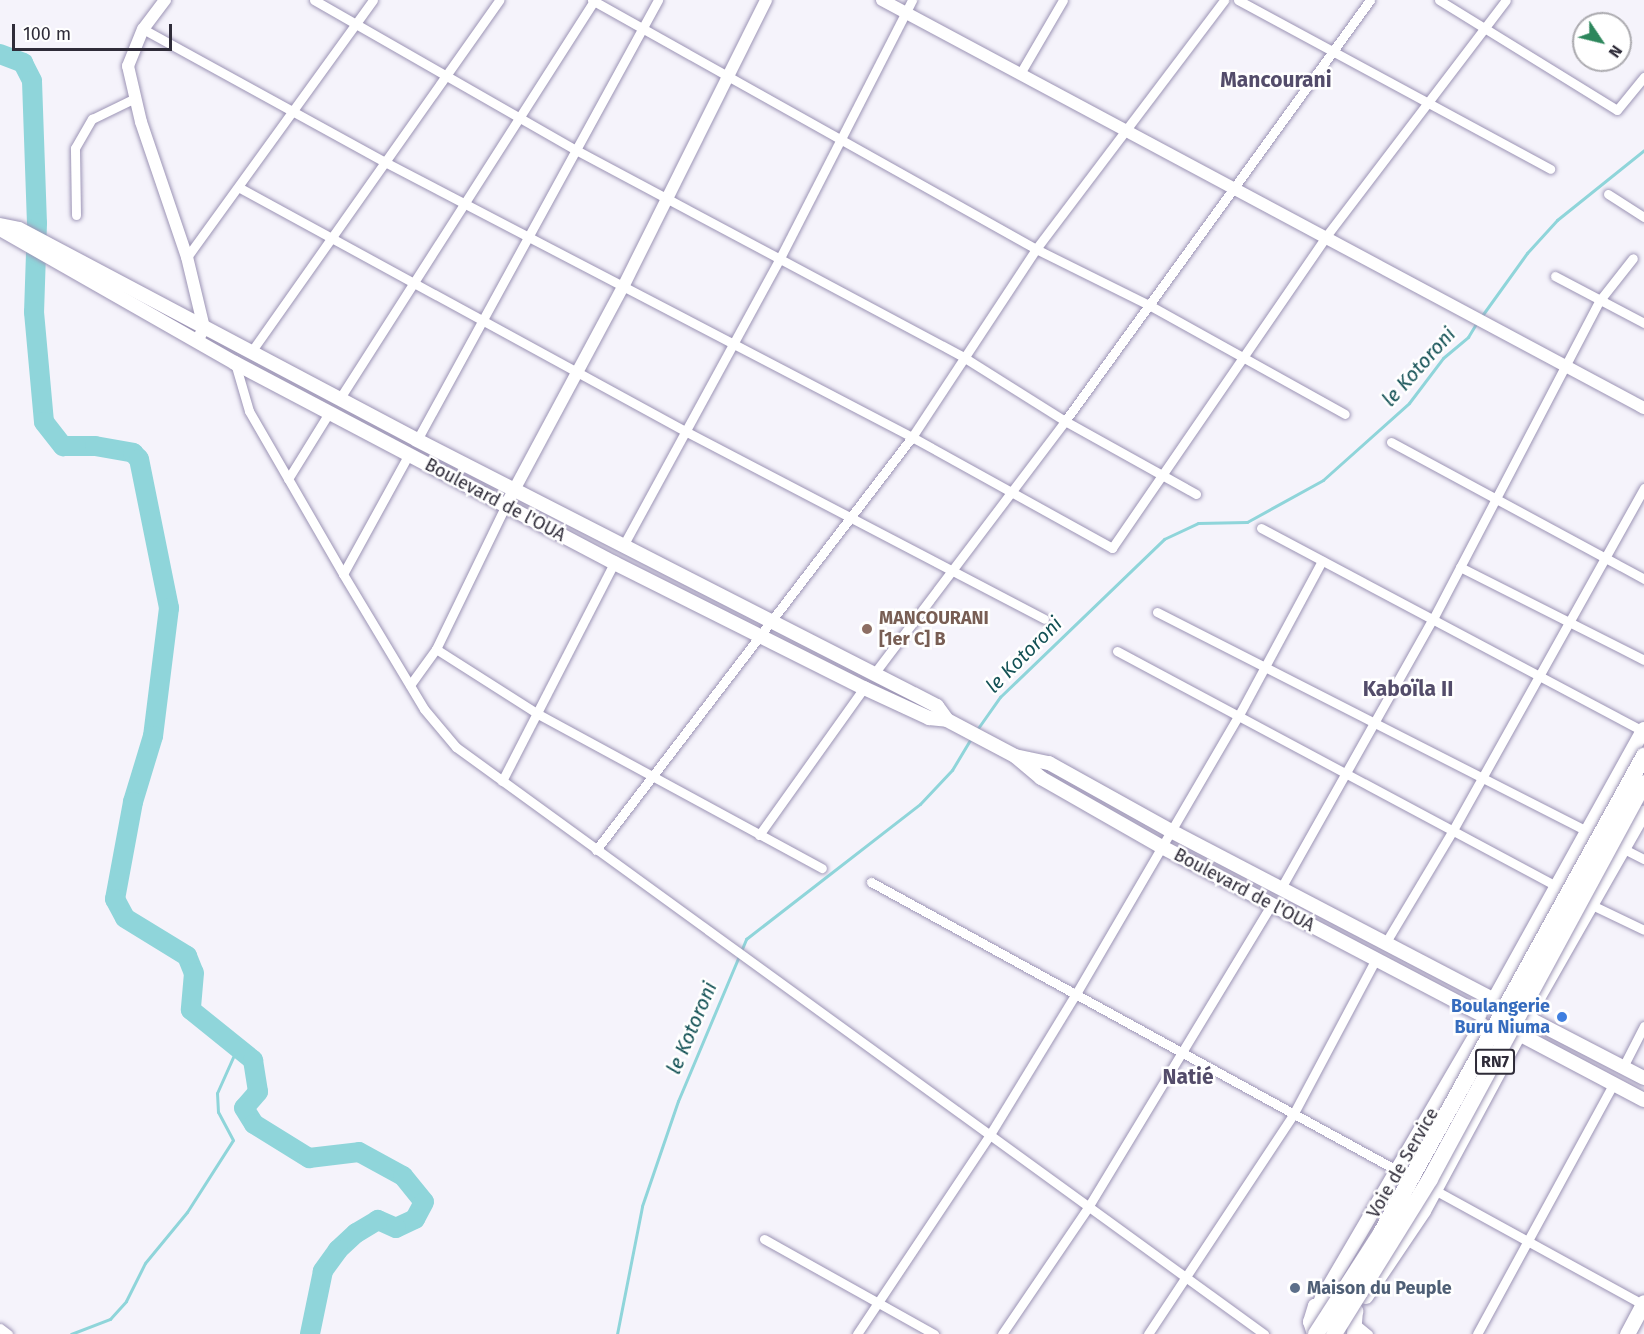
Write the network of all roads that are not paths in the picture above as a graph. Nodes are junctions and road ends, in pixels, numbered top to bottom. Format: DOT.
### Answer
graph roads {
  1 [pos="165,0"];
  2 [pos="314,0"];
  3 [pos="373,0"];
  4 [pos="499,0"];
  5 [pos="594,0"];
  6 [pos="658,0"];
  7 [pos="766,0"];
  8 [pos="882,0"];
  9 [pos="912,0"];
  10 [pos="1063,0"];
  11 [pos="1224,0"];
  12 [pos="1238,0"];
  13 [pos="1370,0"];
  14 [pos="1439,0"];
  15 [pos="1506,0"];
  16 [pos="905,13"];
  17 [pos="356,24"];
  18 [pos="643,28"];
  19 [pos="1486,28"];
  20 [pos="143,29"];
  21 [pos="1333,50"];
  22 [pos="1021,72"];
  23 [pos="730,75"];
  24 [pos="446,76"];
  25 [pos="1644,77"];
  26 [pos="135,98"];
  27 [pos="1429,102"];
  28 [pos="293,112"];
  29 [pos="520,118"];
  30 [pos="1128,130"];
  31 [pos="842,139"];
  32 [pos="576,150"];
  33 [pos="383,162"];
  34 [pos="1550,169"];
  35 [pos="240,188"];
  36 [pos="1236,188"];
  37 [pos="1608,194"];
  38 [pos="667,198"];
  39 [pos="464,203"];
  40 [pos="76,215"];
  41 [pos="1644,217"];
  42 [pos="0,227"];
  43 [pos="1327,235"];
  44 [pos="332,237"];
  45 [pos="528,237"];
  46 [pos="1036,249"];
  47 [pos="52,253"];
  48 [pos="187,257"];
  49 [pos="780,258"];
  50 [pos="1633,258"];
  51 [pos="1555,276"];
  52 [pos="410,284"];
  53 [pos="623,287"];
  54 [pos="1600,300"];
  55 [pos="1149,305"];
  56 [pos="484,322"];
  57 [pos="1644,323"];
  58 [pos="204,328"];
  59 [pos="197,341"];
  60 [pos="732,345"];
  61 [pos="251,352"];
  62 [pos="965,358"];
  63 [pos="1245,358"];
  64 [pos="235,363"];
  65 [pos="1567,367"];
  66 [pos="577,374"];
  67 [pos="340,398"];
  68 [pos="1644,408"];
  69 [pos="329,413"];
  70 [pos="1345,414"];
  71 [pos="1065,421"];
  72 [pos="685,431"];
  73 [pos="912,437"];
  74 [pos="417,440"];
  75 [pos="1391,442"];
  76 [pos="409,454"];
  77 [pos="1163,475"];
  78 [pos="288,479"];
  79 [pos="1644,488"];
  80 [pos="514,490"];
  81 [pos="1011,492"];
  82 [pos="1196,494"];
  83 [pos="1497,501"];
  84 [pos="506,505"];
  85 [pos="851,517"];
  86 [pos="1261,528"];
  87 [pos="623,546"];
  88 [pos="1603,558"];
  89 [pos="1322,561"];
  90 [pos="614,563"];
  91 [pos="1461,567"];
  92 [pos="952,569"];
  93 [pos="343,574"];
  94 [pos="1644,579"];
  95 [pos="1157,612"];
  96 [pos="1434,617"];
  97 [pos="1044,619"];
  98 [pos="1568,621"];
  99 [pos="772,622"];
  100 [pos="762,637"];
  101 [pos="436,649"];
  102 [pos="1117,651"];
  103 [pos="1644,660"];
  104 [pos="1267,666"];
  105 [pos="873,675"];
  106 [pos="1538,676"];
  107 [pos="410,685"];
  108 [pos="864,688"];
  109 [pos="538,714"];
  110 [pos="1239,715"];
  111 [pos="947,720"];
  112 [pos="1375,724"];
  113 [pos="1644,730"];
  114 [pos="1015,756"];
  115 [pos="1644,756"];
  116 [pos="1347,772"];
  117 [pos="653,777"];
  118 [pos="1480,779"];
  119 [pos="502,781"];
  120 [pos="1644,783"];
  121 [pos="1644,812"];
  122 [pos="1453,830"];
  123 [pos="1171,831"];
  124 [pos="1587,831"];
  125 [pos="759,835"];
  126 [pos="1162,847"];
  127 [pos="1624,849"];
  128 [pos="596,850"];
  129 [pos="1644,859"];
  130 [pos="822,868"];
  131 [pos="871,882"];
  132 [pos="1558,887"];
  133 [pos="1281,888"];
  134 [pos="1272,905"];
  135 [pos="1594,906"];
  136 [pos="1644,930"];
  137 [pos="1386,942"];
  138 [pos="1376,959"];
  139 [pos="1077,992"];
  140 [pos="1493,996"];
  141 [pos="1529,1016"];
  142 [pos="1481,1020"];
  143 [pos="1644,1026"];
  144 [pos="1519,1036"];
  145 [pos="1185,1053"];
  146 [pos="1623,1067"];
  147 [pos="1644,1078"];
  148 [pos="1614,1083"];
  149 [pos="1644,1100"];
  150 [pos="1294,1113"];
  151 [pos="989,1136"];
  152 [pos="1399,1171"];
  153 [pos="1436,1190"];
  154 [pos="1087,1209"];
  155 [pos="764,1239"];
  156 [pos="1527,1241"];
  157 [pos="1186,1281"];
  158 [pos="1321,1300"];
  159 [pos="878,1302"];
  160 [pos="1644,1304"];
  161 [pos="1356,1311"];
  162 [pos="0,1328"];
  163 [pos="1313,1330"];
  164 [pos="1360,1331"];
  165 [pos="8,1334"];
  166 [pos="857,1334"];
  167 [pos="934,1334"];
  168 [pos="1002,1334"];
  169 [pos="1148,1334"];
  170 [pos="1264,1334"];
  171 [pos="1300,1334"];
  172 [pos="1334,1334"];
  173 [pos="1477,1334"];
  174 [pos="1627,1334"];
  1 -- 20 [label="street"];
  2 -- 17 [label="street"];
  3 -- 17 [label="street"];
  4 -- 24 [label="street"];
  5 -- 18 [label="street"];
  5 -- 29 [label="street"];
  6 -- 18 [label="street"];
  7 -- 23 [label="street"];
  8 -- 16 [label="street"];
  9 -- 16 [label="street"];
  10 -- 22 [label="street"];
  11 -- 30 [label="street"];
  12 -- 21 [label="street"];
  13 -- 21 [label="street"];
  14 -- 19 [label="street"];
  15 -- 19 [label="street"];
  16 -- 22 [label="street"];
  16 -- 31 [label="street"];
  17 -- 24 [label="street"];
  17 -- 28 [label="street"];
  18 -- 23 [label="street"];
  18 -- 32 [label="street"];
  19 -- 25 [label="street"];
  19 -- 27 [label="street"];
  20 -- 26 [label="street"];
  20 -- 28 [label="street"];
  21 -- 27 [label="street"];
  21 -- 36 [label="street"];
  22 -- 30 [label="street"];
  23 -- 31 [label="street"];
  23 -- 38 [label="street"];
  24 -- 29 [label="street"];
  24 -- 33 [label="street"];
  26 -- 40 [label="street"];
  26 -- 48 [label="street"];
  27 -- 34 [label="street"];
  27 -- 43 [label="street"];
  28 -- 33 [label="street"];
  28 -- 35 [label="street"];
  29 -- 32 [label="street"];
  29 -- 39 [label="street"];
  30 -- 36 [label="street"];
  30 -- 46 [label="street"];
  31 -- 46 [label="street"];
  31 -- 49 [label="street"];
  32 -- 38 [label="street"];
  32 -- 45 [label="street"];
  33 -- 39 [label="street"];
  33 -- 44 [label="street"];
  35 -- 44 [label="street"];
  35 -- 48 [label="street"];
  36 -- 43 [label="street"];
  36 -- 55 [label="street"];
  37 -- 41 [label="street"];
  38 -- 49 [label="street"];
  38 -- 53 [label="street"];
  39 -- 45 [label="street"];
  39 -- 52 [label="street"];
  42 -- 47 [label="main road"];
  43 -- 63 [label="street"];
  43 -- 65 [label="street"];
  44 -- 52 [label="street"];
  44 -- 61 [label="street"];
  45 -- 53 [label="street"];
  45 -- 56 [label="street"];
  46 -- 55 [label="street"];
  46 -- 62 [label="street"];
  47 -- 58 [label="main road"];
  47 -- 59 [label="main road, Boulevard de l'OUA"];
  48 -- 58 [label="street"];
  49 -- 60 [label="street"];
  49 -- 62 [label="street"];
  50 -- 54 [label="street"];
  51 -- 54 [label="street"];
  52 -- 56 [label="street"];
  52 -- 67 [label="street"];
  53 -- 60 [label="street"];
  53 -- 66 [label="street"];
  54 -- 57 [label="street"];
  54 -- 65 [label="street"];
  55 -- 63 [label="street"];
  55 -- 71 [label="street"];
  56 -- 66 [label="street"];
  56 -- 74 [label="street"];
  58 -- 59 [label="street"];
  58 -- 61 [label="main road"];
  59 -- 64 [label="main road, Boulevard de l'OUA"];
  60 -- 72 [label="street"];
  60 -- 73 [label="street"];
  61 -- 67 [label="main road"];
  62 -- 71 [label="street"];
  62 -- 73 [label="street"];
  63 -- 70 [label="street"];
  63 -- 77 [label="street"];
  64 -- 69 [label="main road, Boulevard de l'OUA"];
  64 -- 78 [label="street"];
  65 -- 68 [label="street"];
  65 -- 83 [label="street"];
  66 -- 72 [label="street"];
  66 -- 80 [label="street"];
  67 -- 74 [label="main road"];
  69 -- 76 [label="main road, Boulevard de l'OUA"];
  69 -- 78 [label="street"];
  71 -- 77 [label="street"];
  71 -- 81 [label="street"];
  72 -- 85 [label="street"];
  72 -- 87 [label="street"];
  73 -- 81 [label="street"];
  73 -- 85 [label="street"];
  74 -- 80 [label="main road"];
  75 -- 83 [label="street"];
  76 -- 84 [label="main road, Boulevard de l'OUA"];
  76 -- 93 [label="street"];
  77 -- 81 [label="street"];
  77 -- 82 [label="street"];
  78 -- 93 [label="street"];
  79 -- 88 [label="street"];
  80 -- 84 [label="street"];
  80 -- 87 [label="main road"];
  81 -- 92 [label="street"];
  83 -- 88 [label="street"];
  83 -- 91 [label="street"];
  84 -- 90 [label="main road, Boulevard de l'OUA"];
  84 -- 101 [label="street"];
  85 -- 92 [label="street"];
  85 -- 99 [label="street"];
  86 -- 89 [label="street"];
  87 -- 99 [label="main road"];
  88 -- 94 [label="street"];
  88 -- 98 [label="street"];
  89 -- 96 [label="street"];
  89 -- 104 [label="street"];
  90 -- 100 [label="main road, Boulevard de l'OUA"];
  90 -- 109 [label="street"];
  91 -- 96 [label="street"];
  91 -- 98 [label="street"];
  92 -- 97 [label="street"];
  92 -- 105 [label="street"];
  93 -- 107 [label="street"];
  95 -- 104 [label="street"];
  96 -- 106 [label="street"];
  96 -- 112 [label="street"];
  98 -- 103 [label="street"];
  98 -- 106 [label="street"];
  99 -- 100 [label="street"];
  99 -- 105 [label="main road"];
  100 -- 108 [label="main road, Boulevard de l'OUA"];
  100 -- 117 [label="street"];
  101 -- 107 [label="street"];
  101 -- 109 [label="street"];
  102 -- 110 [label="street"];
  104 -- 110 [label="street"];
  104 -- 112 [label="street"];
  105 -- 111 [label="main road"];
  106 -- 113 [label="street"];
  106 -- 118 [label="street"];
  107 -- 119 [label="street"];
  108 -- 111 [label="main road, Boulevard de l'OUA"];
  108 -- 125 [label="street"];
  109 -- 117 [label="street"];
  109 -- 119 [label="street"];
  110 -- 116 [label="street"];
  110 -- 123 [label="street"];
  111 -- 114 [label="main road"];
  112 -- 116 [label="street"];
  112 -- 118 [label="street"];
  113 -- 124 [label="main road"];
  114 -- 123 [label="main road"];
  114 -- 126 [label="main road, Boulevard de l'OUA"];
  115 -- 163 [label="highway, RN7, bridge"];
  116 -- 122 [label="street"];
  116 -- 133 [label="street"];
  117 -- 125 [label="street"];
  117 -- 128 [label="street"];
  118 -- 122 [label="street"];
  118 -- 124 [label="street"];
  119 -- 128 [label="street"];
  120 -- 172 [label="highway, RN7, bridge"];
  121 -- 127 [label="main road"];
  122 -- 132 [label="street"];
  122 -- 137 [label="street"];
  123 -- 126 [label="street"];
  123 -- 133 [label="main road"];
  124 -- 132 [label="main road"];
  125 -- 130 [label="street"];
  126 -- 134 [label="main road, Boulevard de l'OUA"];
  126 -- 139 [label="street"];
  127 -- 129 [label="street"];
  127 -- 135 [label="main road"];
  128 -- 151 [label="street"];
  131 -- 139 [label="street"];
  132 -- 140 [label="main road"];
  133 -- 137 [label="main road"];
  134 -- 138 [label="main road, Boulevard de l'OUA"];
  134 -- 145 [label="street"];
  135 -- 136 [label="street"];
  135 -- 141 [label="main road"];
  137 -- 140 [label="main road"];
  138 -- 142 [label="main road, Boulevard de l'OUA"];
  138 -- 150 [label="street"];
  139 -- 145 [label="street"];
  139 -- 151 [label="street"];
  140 -- 141 [label="main road"];
  140 -- 142 [label="main road"];
  141 -- 144 [label="main road"];
  141 -- 146 [label="main road"];
  142 -- 144 [label="main road"];
  142 -- 152 [label="main road, Voie de Service"];
  143 -- 146 [label="street"];
  144 -- 148 [label="main road"];
  144 -- 153 [label="main road"];
  145 -- 150 [label="street"];
  145 -- 154 [label="street"];
  146 -- 147 [label="main road"];
  148 -- 149 [label="main road"];
  148 -- 156 [label="street"];
  150 -- 152 [label="street"];
  150 -- 157 [label="street"];
  151 -- 154 [label="street"];
  151 -- 159 [label="street"];
  152 -- 153 [label="street"];
  152 -- 158 [label="main road, Voie de Service"];
  153 -- 156 [label="street"];
  153 -- 161 [label="main road"];
  154 -- 157 [label="street"];
  154 -- 168 [label="street"];
  155 -- 159 [label="street"];
  156 -- 160 [label="street"];
  156 -- 173 [label="street"];
  157 -- 169 [label="street"];
  157 -- 170 [label="street"];
  158 -- 161 [label="main road"];
  158 -- 163 [label="main road, Voie de Service"];
  159 -- 166 [label="street"];
  159 -- 167 [label="street"];
  160 -- 174 [label="main road"];
  161 -- 164 [label="main road"];
  162 -- 165 [label="street"];
  163 -- 171 [label="main road"];
}
